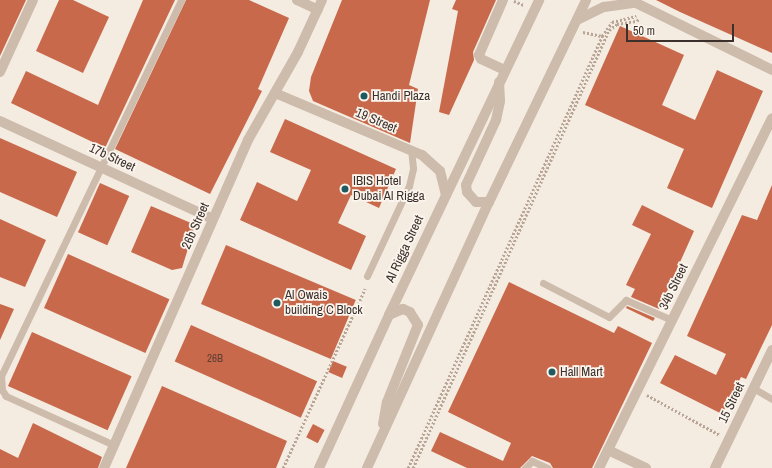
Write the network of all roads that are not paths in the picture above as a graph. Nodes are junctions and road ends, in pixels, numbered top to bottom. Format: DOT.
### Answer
graph roads {
  1 [pos="33,0"];
  2 [pos="181,0"];
  3 [pos="297,0"];
  4 [pos="322,0"];
  5 [pos="503,0"];
  6 [pos="539,0"];
  7 [pos="586,0"];
  8 [pos="631,2"];
  9 [pos="318,10"];
  10 [pos="575,24"];
  11 [pos="505,70"];
  12 [pos="772,70"];
  13 [pos="0,72"];
  14 [pos="499,82"];
  15 [pos="274,92"];
  16 [pos="772,118"];
  17 [pos="0,121"];
  18 [pos="411,150"];
  19 [pos="103,168"];
  20 [pos="446,195"];
  21 [pos="489,202"];
  22 [pos="213,219"];
  23 [pos="367,276"];
  24 [pos="542,283"];
  25 [pos="389,315"];
  26 [pos="672,320"];
  27 [pos="772,350"];
  28 [pos="753,388"];
  29 [pos="772,399"];
  30 [pos="383,430"];
  31 [pos="114,445"];
  32 [pos="608,450"];
  33 [pos="104,468"];
  34 [pos="319,468"];
  35 [pos="367,468"];
  36 [pos="525,468"];
  37 [pos="548,468"];
  38 [pos="599,468"];
  39 [pos="646,468"];
  40 [pos="715,468"];
  1 -- 13 [label="street"];
  2 -- 19 [label="lane"];
  3 -- 9 [label="street"];
  4 -- 9 [label="street, 26b Street"];
  5 -- 11 [label="street"];
  6 -- 11 [label="street, Al Rigga Street"];
  7 -- 10 [label="street"];
  8 -- 10 [label="street"];
  8 -- 12 [label="street"];
  9 -- 15 [label="street, 26b Street"];
  10 -- 21 [label="street"];
  11 -- 14 [label="street, Al Rigga Street"];
  14 -- 20 [label="street, Al Rigga Street"];
  14 -- 21 [label="street"];
  15 -- 18 [label="street, 19 Street"];
  15 -- 22 [label="street, 26b Street"];
  16 -- 26 [label="street, 34b Street"];
  17 -- 19 [label="street, 17b Street"];
  18 -- 20 [label="street, 19 Street"];
  18 -- 23 [label="lane"];
  19 -- 22 [label="street, 17b Street"];
  19 -- 31 [label="lane"];
  20 -- 25 [label="street, Al Rigga Street"];
  21 -- 30 [label="street"];
  22 -- 31 [label="street, 26b Street"];
  24 -- 26 [label="lane"];
  25 -- 30 [label="street"];
  25 -- 34 [label="street, Al Rigga Street"];
  26 -- 32 [label="street, 34b Street"];
  27 -- 28 [label="street, 15 Street"];
  28 -- 29 [label="lane"];
  28 -- 40 [label="street, 15 Street"];
  30 -- 35 [label="street"];
  31 -- 33 [label="street, 26b Street"];
  32 -- 38 [label="street, 34b Street"];
  32 -- 39 [label="street"];
  36 -- 37 [label="lane"];
}
